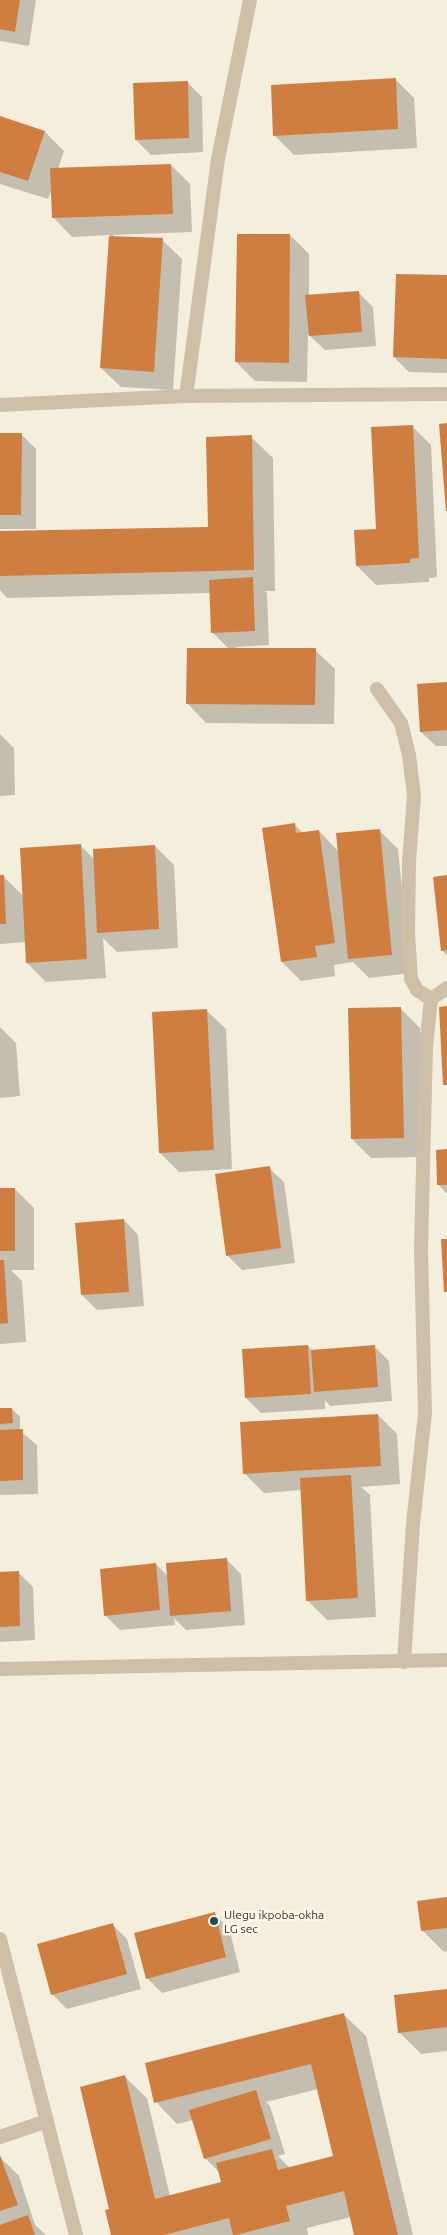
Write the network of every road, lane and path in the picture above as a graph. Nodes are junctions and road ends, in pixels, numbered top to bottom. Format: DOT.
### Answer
graph roads {
  1 [pos="250,0"];
  2 [pos="447,394"];
  3 [pos="186,396"];
  4 [pos="0,405"];
  5 [pos="377,689"];
  6 [pos="447,988"];
  7 [pos="431,999"];
  8 [pos="447,1660"];
  9 [pos="404,1662"];
  10 [pos="0,1670"];
  11 [pos="0,1939"];
  12 [pos="47,2122"];
  13 [pos="0,2137"];
  14 [pos="76,2235"];
  1 -- 3 [label="street"];
  2 -- 3 [label="street"];
  3 -- 4 [label="street"];
  5 -- 7 [label="street"];
  6 -- 7 [label="street"];
  7 -- 9 [label="street"];
  8 -- 9 [label="street"];
  9 -- 10 [label="street"];
  11 -- 12 [label="street"];
  12 -- 13 [label="street"];
  12 -- 14 [label="street"];
}
